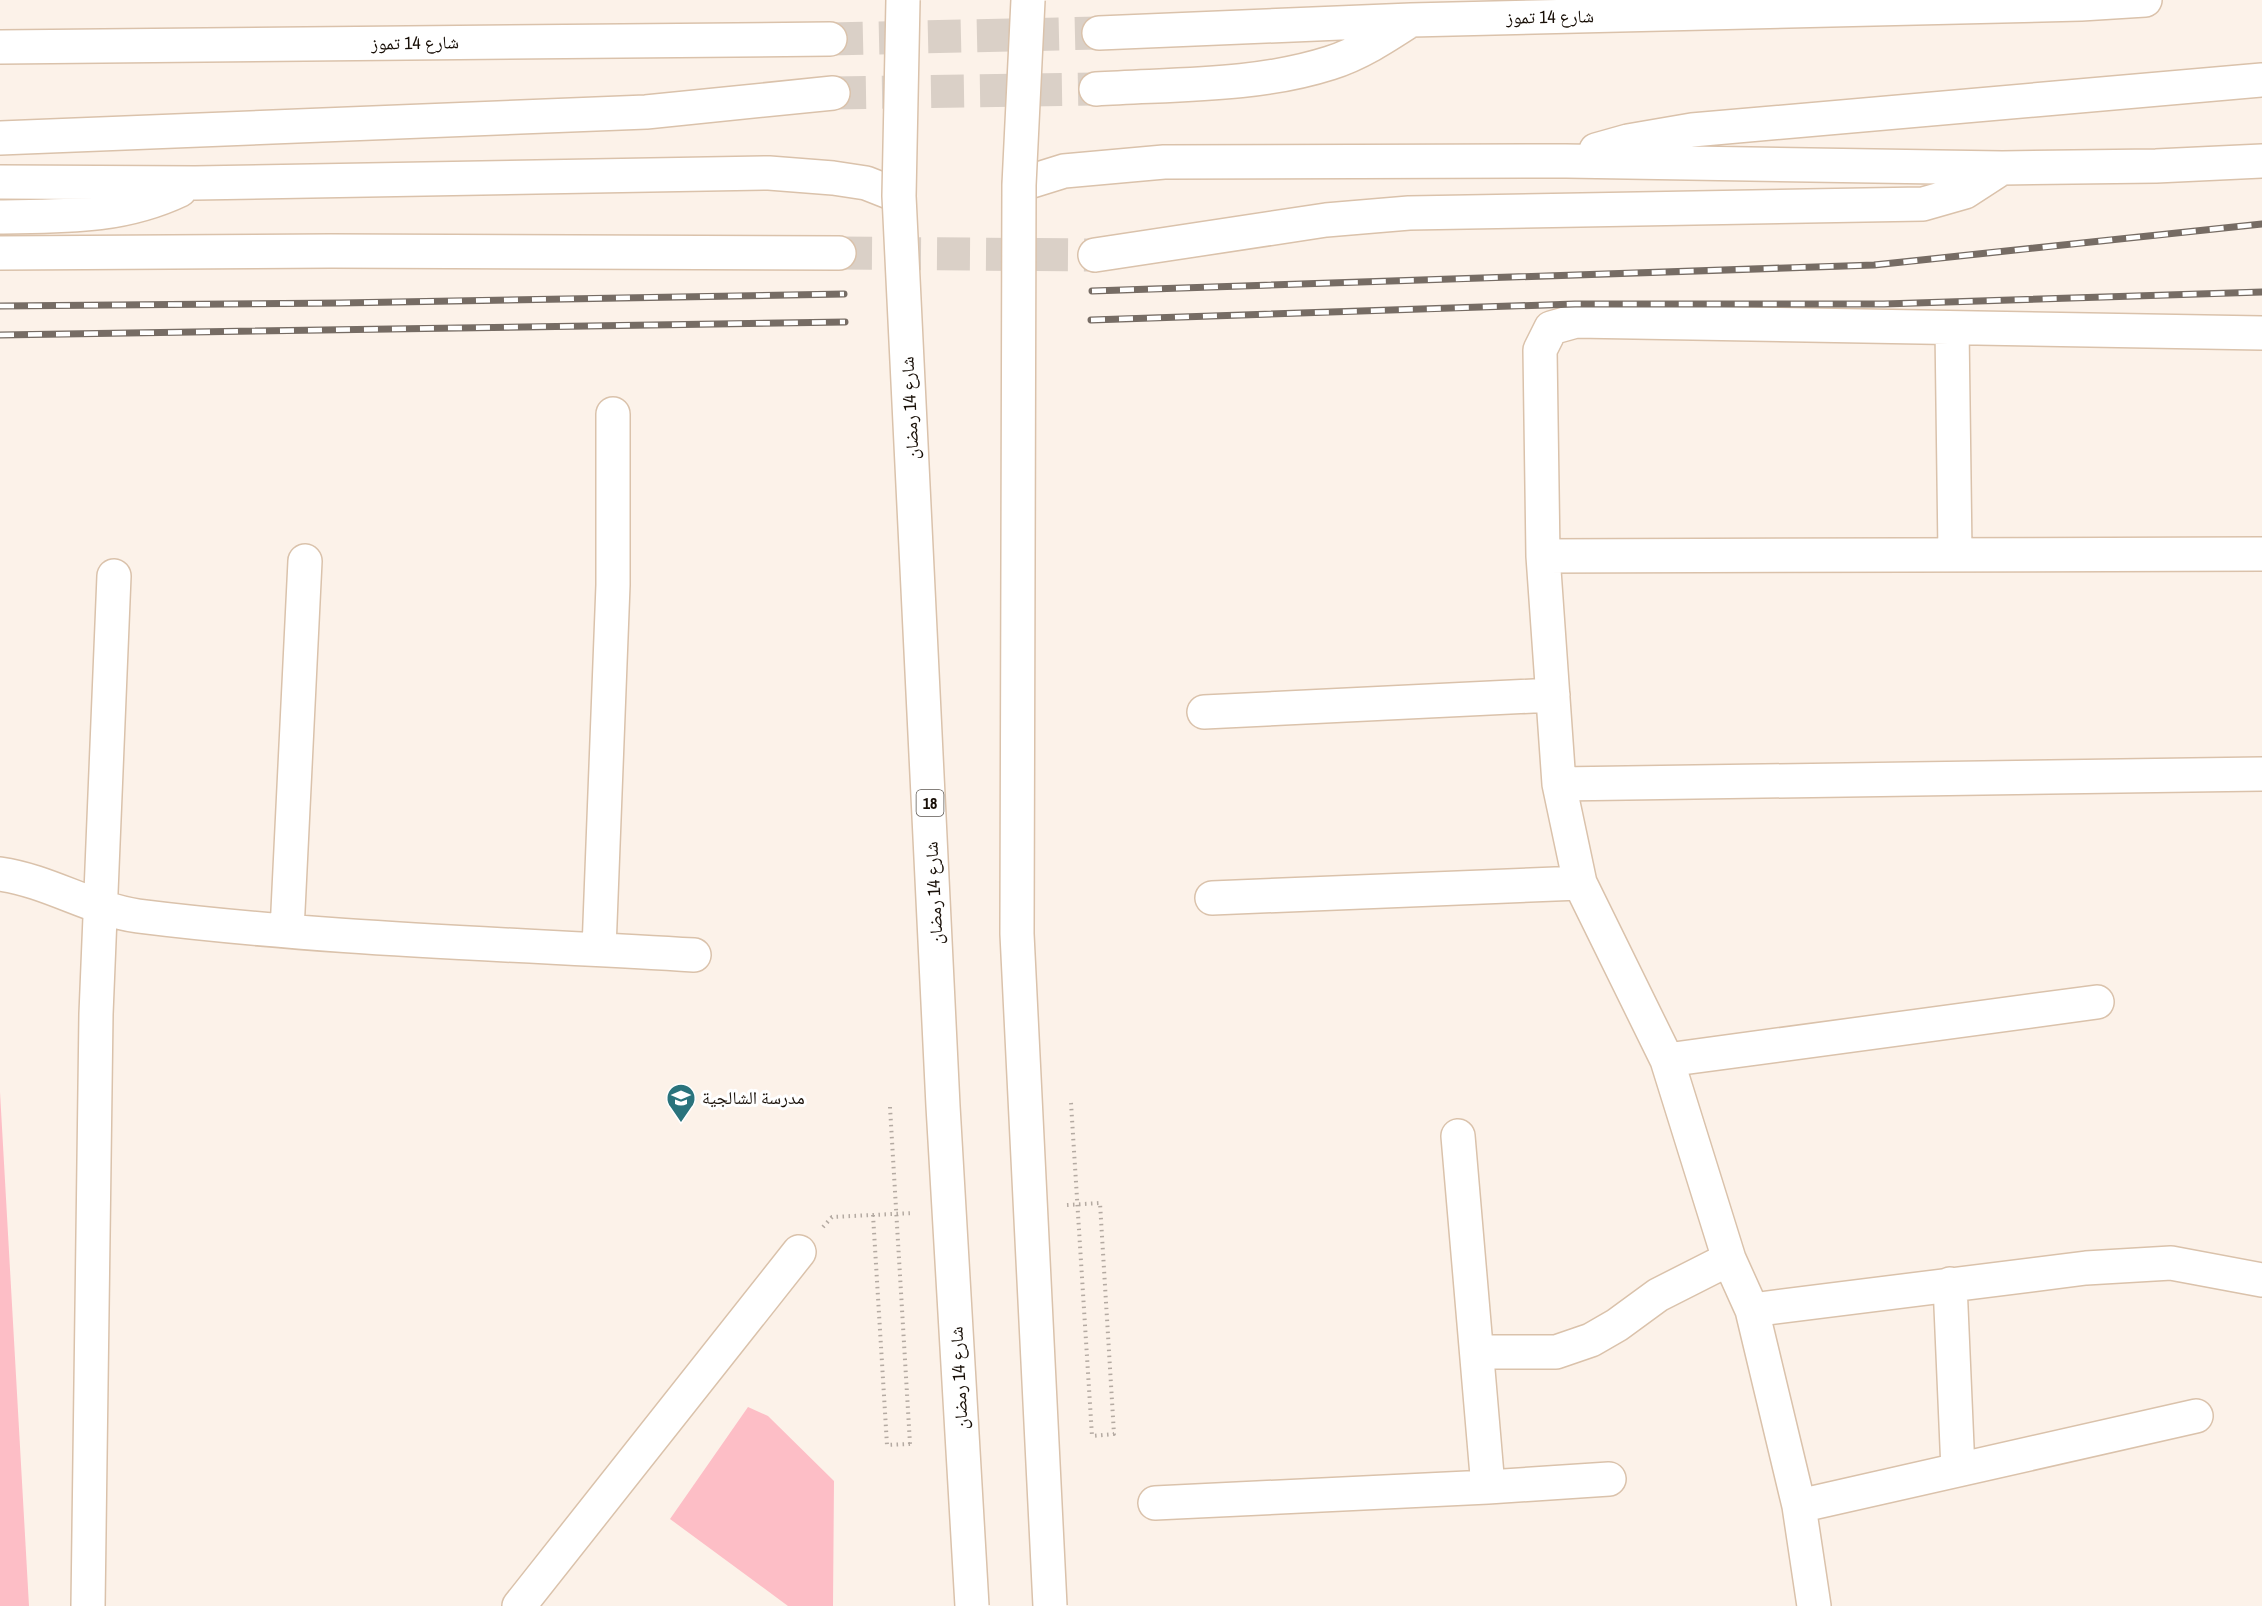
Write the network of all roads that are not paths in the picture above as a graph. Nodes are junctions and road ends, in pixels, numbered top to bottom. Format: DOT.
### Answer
graph roads {
  1 [pos="903,0"];
  2 [pos="1028,0"];
  3 [pos="2145,0"];
  4 [pos="1412,20"];
  5 [pos="1099,33"];
  6 [pos="830,39"];
  7 [pos="0,47"];
  8 [pos="2262,80"];
  9 [pos="1096,89"];
  10 [pos="832,93"];
  11 [pos="0,138"];
  12 [pos="1566,161"];
  13 [pos="2262,161"];
  14 [pos="2002,168"];
  15 [pos="0,182"];
  16 [pos="195,183"];
  17 [pos="1018,184"];
  18 [pos="899,196"];
  19 [pos="0,217"];
  20 [pos="0,253"];
  21 [pos="839,254"];
  22 [pos="1095,255"];
  23 [pos="1952,328"];
  24 [pos="2262,333"];
  25 [pos="613,414"];
  26 [pos="1955,553"];
  27 [pos="2262,554"];
  28 [pos="1543,556"];
  29 [pos="305,561"];
  30 [pos="114,576"];
  31 [pos="1553,696"];
  32 [pos="1204,712"];
  33 [pos="2262,774"];
  34 [pos="1558,784"];
  35 [pos="0,874"];
  36 [pos="1580,883"];
  37 [pos="1212,898"];
  38 [pos="101,908"];
  39 [pos="287,931"];
  40 [pos="599,949"];
  41 [pos="694,955"];
  42 [pos="2097,1002"];
  43 [pos="1667,1060"];
  44 [pos="1458,1136"];
  45 [pos="799,1252"];
  46 [pos="1729,1259"];
  47 [pos="2262,1280"];
  48 [pos="1950,1284"];
  49 [pos="1752,1310"];
  50 [pos="1478,1352"];
  51 [pos="2196,1416"];
  52 [pos="1958,1470"];
  53 [pos="1609,1479"];
  54 [pos="1488,1487"];
  55 [pos="1155,1503"];
  56 [pos="1799,1506"];
  57 [pos="88,1606"];
  58 [pos="519,1606"];
  59 [pos="972,1606"];
  60 [pos="1050,1606"];
  61 [pos="1814,1606"];
  1 -- 18 [label="main road, شارع 14 رمضان / 18, bridge"];
  2 -- 17 [label="main road, bridge"];
  3 -- 4 [label="main road, شارع 14 تموز"];
  4 -- 5 [label="main road, شارع 14 تموز"];
  4 -- 9 [label="main road"];
  6 -- 7 [label="main road, شارع 14 تموز"];
  8 -- 12 [label="main road"];
  10 -- 11 [label="main road"];
  12 -- 14 [label="main road"];
  12 -- 17 [label="main road"];
  13 -- 14 [label="main road"];
  14 -- 22 [label="main road"];
  15 -- 16 [label="main road"];
  16 -- 18 [label="main road"];
  16 -- 19 [label="main road"];
  17 -- 60 [label="main road, bridge"];
  18 -- 59 [label="main road, شارع 14 رمضان / 18, bridge"];
  20 -- 21 [label="main road"];
  23 -- 24 [label="main road"];
  23 -- 26 [label="main road"];
  23 -- 28 [label="main road"];
  25 -- 40 [label="main road"];
  26 -- 27 [label="main road"];
  26 -- 28 [label="main road"];
  28 -- 31 [label="main road"];
  29 -- 39 [label="main road"];
  30 -- 38 [label="main road"];
  31 -- 32 [label="main road"];
  31 -- 34 [label="main road"];
  33 -- 34 [label="main road"];
  34 -- 36 [label="main road"];
  35 -- 38 [label="main road"];
  36 -- 37 [label="main road"];
  36 -- 43 [label="main road"];
  38 -- 39 [label="main road"];
  38 -- 57 [label="main road"];
  39 -- 40 [label="main road"];
  40 -- 41 [label="main road"];
  42 -- 43 [label="main road"];
  43 -- 46 [label="main road"];
  44 -- 50 [label="main road"];
  45 -- 58 [label="main road"];
  46 -- 49 [label="main road"];
  46 -- 50 [label="main road"];
  47 -- 48 [label="main road"];
  48 -- 49 [label="main road"];
  48 -- 52 [label="main road"];
  49 -- 56 [label="main road"];
  50 -- 54 [label="main road"];
  51 -- 52 [label="main road"];
  52 -- 56 [label="main road"];
  53 -- 54 [label="main road"];
  54 -- 55 [label="main road"];
  56 -- 61 [label="main road"];
}
